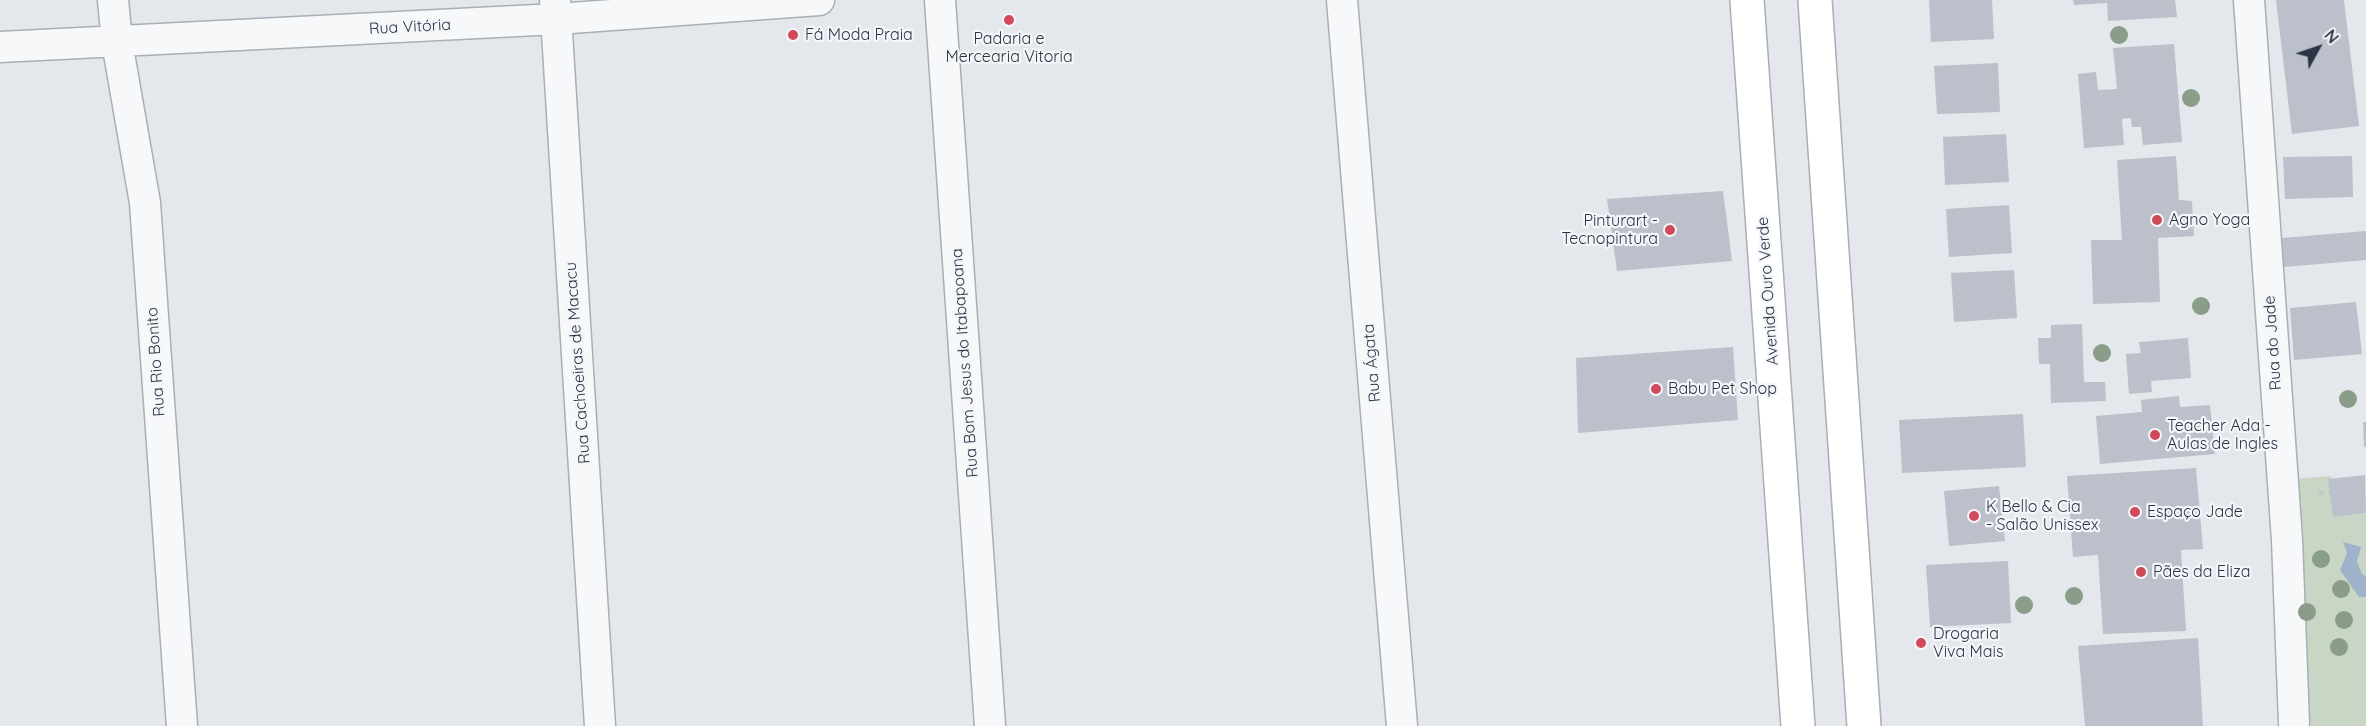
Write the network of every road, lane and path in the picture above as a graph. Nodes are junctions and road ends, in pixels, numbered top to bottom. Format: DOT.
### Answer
graph roads {
  1 [pos="113,0"];
  2 [pos="819,0"];
  3 [pos="940,0"];
  4 [pos="1342,0"];
  5 [pos="1747,0"];
  6 [pos="1815,0"];
  7 [pos="2249,0"];
  8 [pos="556,10"];
  9 [pos="117,42"];
  10 [pos="0,47"];
  11 [pos="2294,723"];
  12 [pos="182,726"];
  13 [pos="600,726"];
  14 [pos="990,726"];
  15 [pos="1402,726"];
  16 [pos="1798,726"];
  17 [pos="1864,726"];
  1 -- 9 [label="street, Rua Rio Bonito"];
  2 -- 8 [label="street, Rua Vitória"];
  3 -- 14 [label="street, Rua Bom Jesus do Itabapoana"];
  4 -- 15 [label="street, Rua Ágata"];
  5 -- 16 [label="street, Avenida Ouro Verde"];
  6 -- 17 [label="street"];
  7 -- 11 [label="street, Rua do Jade"];
  8 -- 9 [label="street, Rua Vitória"];
  8 -- 13 [label="street, Rua Cachoeiras de Macacu"];
  9 -- 10 [label="street, Rua Vitória"];
  9 -- 12 [label="street, Rua Rio Bonito"];
}
